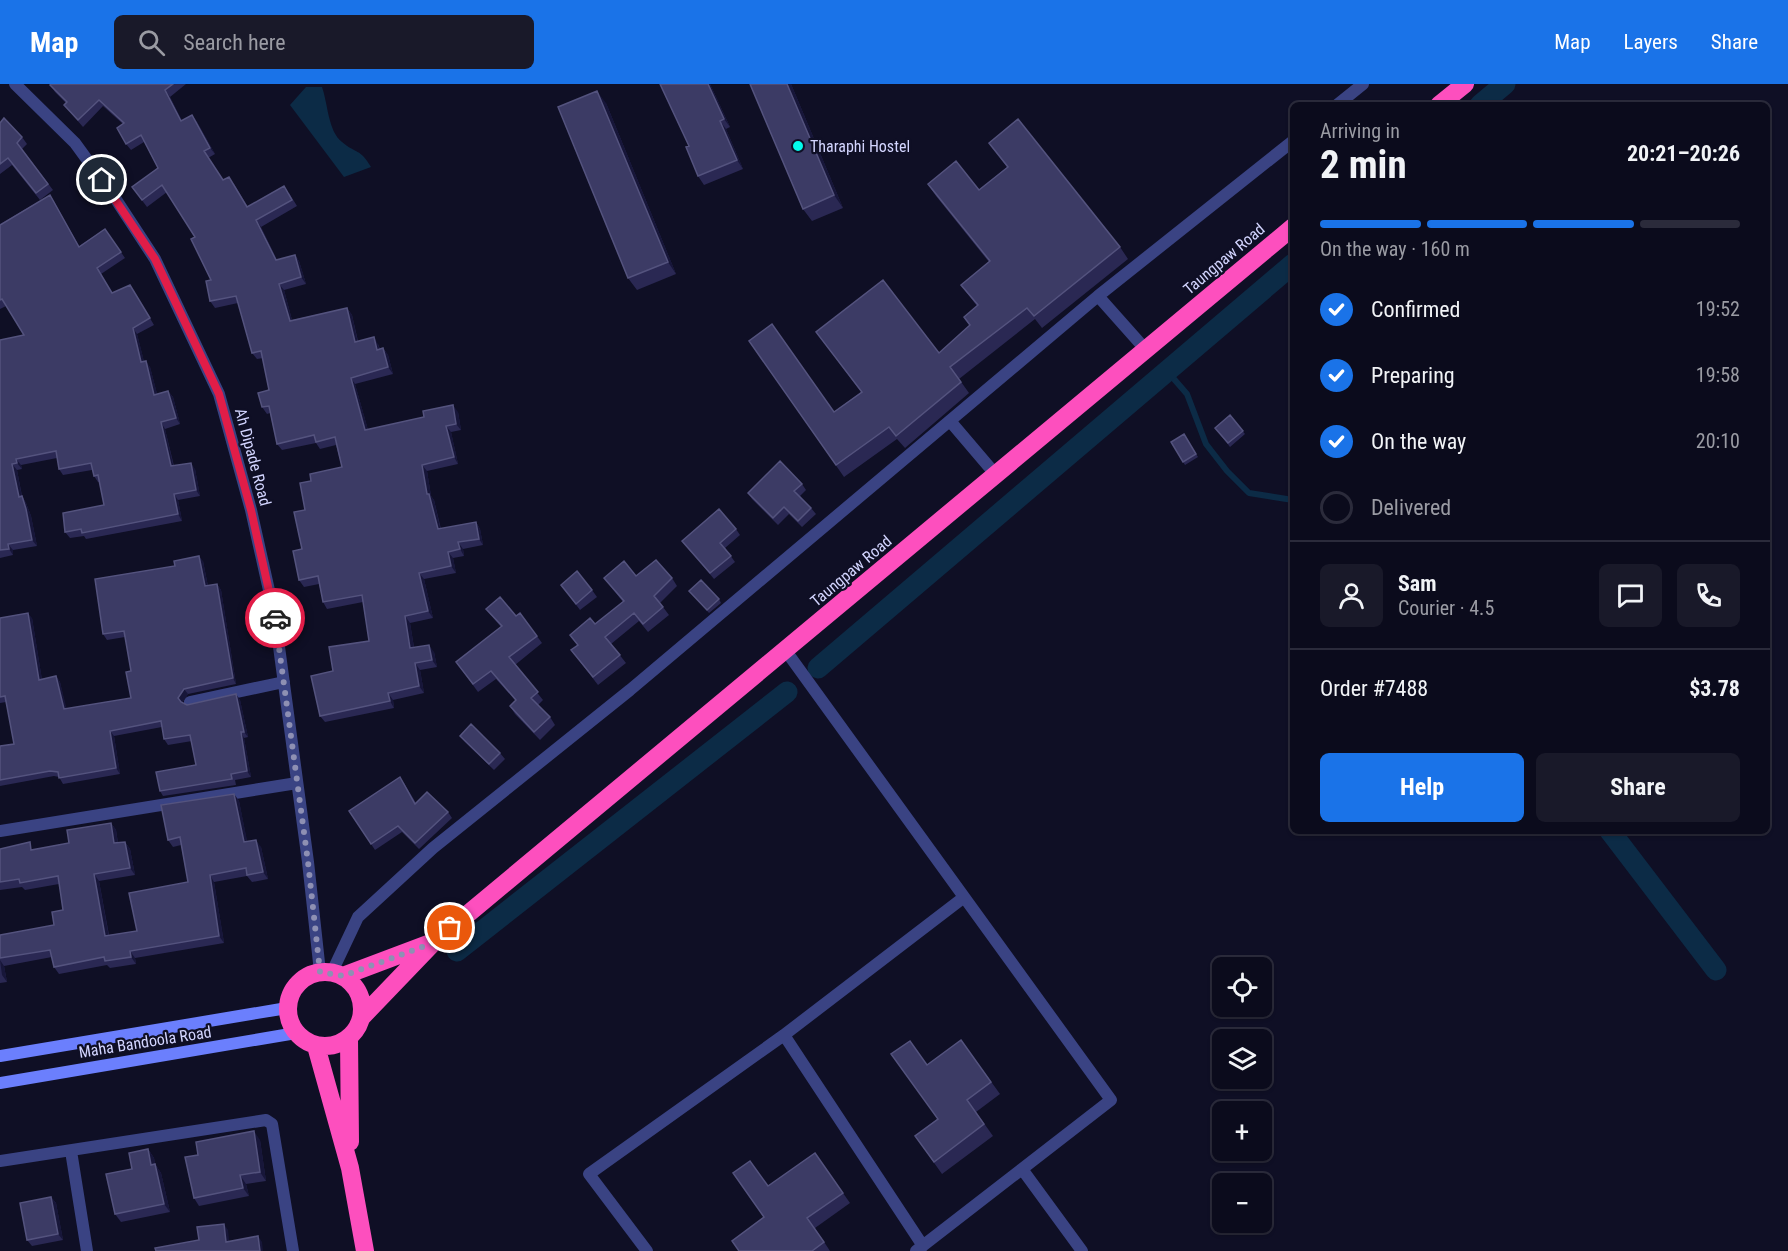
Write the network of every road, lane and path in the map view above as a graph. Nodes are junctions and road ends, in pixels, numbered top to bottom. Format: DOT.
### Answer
graph roads {
  1 [pos="15,84"];
  2 [pos="1363,84"];
  3 [pos="1465,84"];
  4 [pos="1341,102"];
  5 [pos="1443,102"];
  6 [pos="1290,143"];
  7 [pos="1290,230"];
  8 [pos="1098,296"];
  9 [pos="1146,350"];
  10 [pos="950,421"];
  11 [pos="996,475"];
  12 [pos="786,651"];
  13 [pos="284,682"];
  14 [pos="190,702"];
  15 [pos="297,783"];
  16 [pos="0,831"];
  17 [pos="963,898"];
  18 [pos="433,943"];
  19 [pos="332,973"];
  20 [pos="287,1008"];
  21 [pos="362,1018"];
  22 [pos="296,1033"];
  23 [pos="784,1035"];
  24 [pos="349,1038"];
  25 [pos="316,1046"];
  26 [pos="0,1056"];
  27 [pos="0,1083"];
  28 [pos="71,1151"];
  29 [pos="0,1161"];
  30 [pos="350,1168"];
  31 [pos="1022,1169"];
  32 [pos="920,1248"];
  33 [pos="87,1251"];
  34 [pos="293,1251"];
  35 [pos="365,1251"];
  36 [pos="646,1251"];
  37 [pos="1082,1251"];
  1 -- 13 [label="street, Ah Dipade Road"];
  2 -- 4 [label="street"];
  3 -- 5 [label="highway"];
  6 -- 8 [label="street"];
  7 -- 9 [label="highway, Taungpaw Road"];
  8 -- 9 [label="street"];
  8 -- 10 [label="street"];
  9 -- 11 [label="highway, Taungpaw Road"];
  10 -- 11 [label="street"];
  10 -- 19 [label="street"];
  11 -- 12 [label="highway, Taungpaw Road"];
  12 -- 17 [label="street"];
  12 -- 18 [label="highway, Taungpaw Road"];
  13 -- 14 [label="street"];
  13 -- 15 [label="street, Ah Dipade Road"];
  15 -- 16 [label="street"];
  15 -- 19 [label="street, Ah Dipade Road"];
  17 -- 23 [label="street"];
  17 -- 31 [label="street"];
  18 -- 19 [label="highway, Taungpaw Road"];
  18 -- 21 [label="highway, Taungpaw Road"];
  19 -- 20 [label="highway"];
  19 -- 21 [label="highway"];
  20 -- 22 [label="highway"];
  20 -- 26 [label="main road, Maha Bandoola Road"];
  21 -- 24 [label="highway"];
  22 -- 25 [label="highway"];
  22 -- 27 [label="main road, Maha Bandoola Road"];
  23 -- 32 [label="street"];
  23 -- 36 [label="street"];
  24 -- 25 [label="highway"];
  24 -- 30 [label="highway"];
  25 -- 30 [label="highway"];
  28 -- 29 [label="street"];
  28 -- 33 [label="street"];
  28 -- 34 [label="street"];
  30 -- 35 [label="highway"];
  31 -- 32 [label="street"];
  31 -- 37 [label="street"];
}
